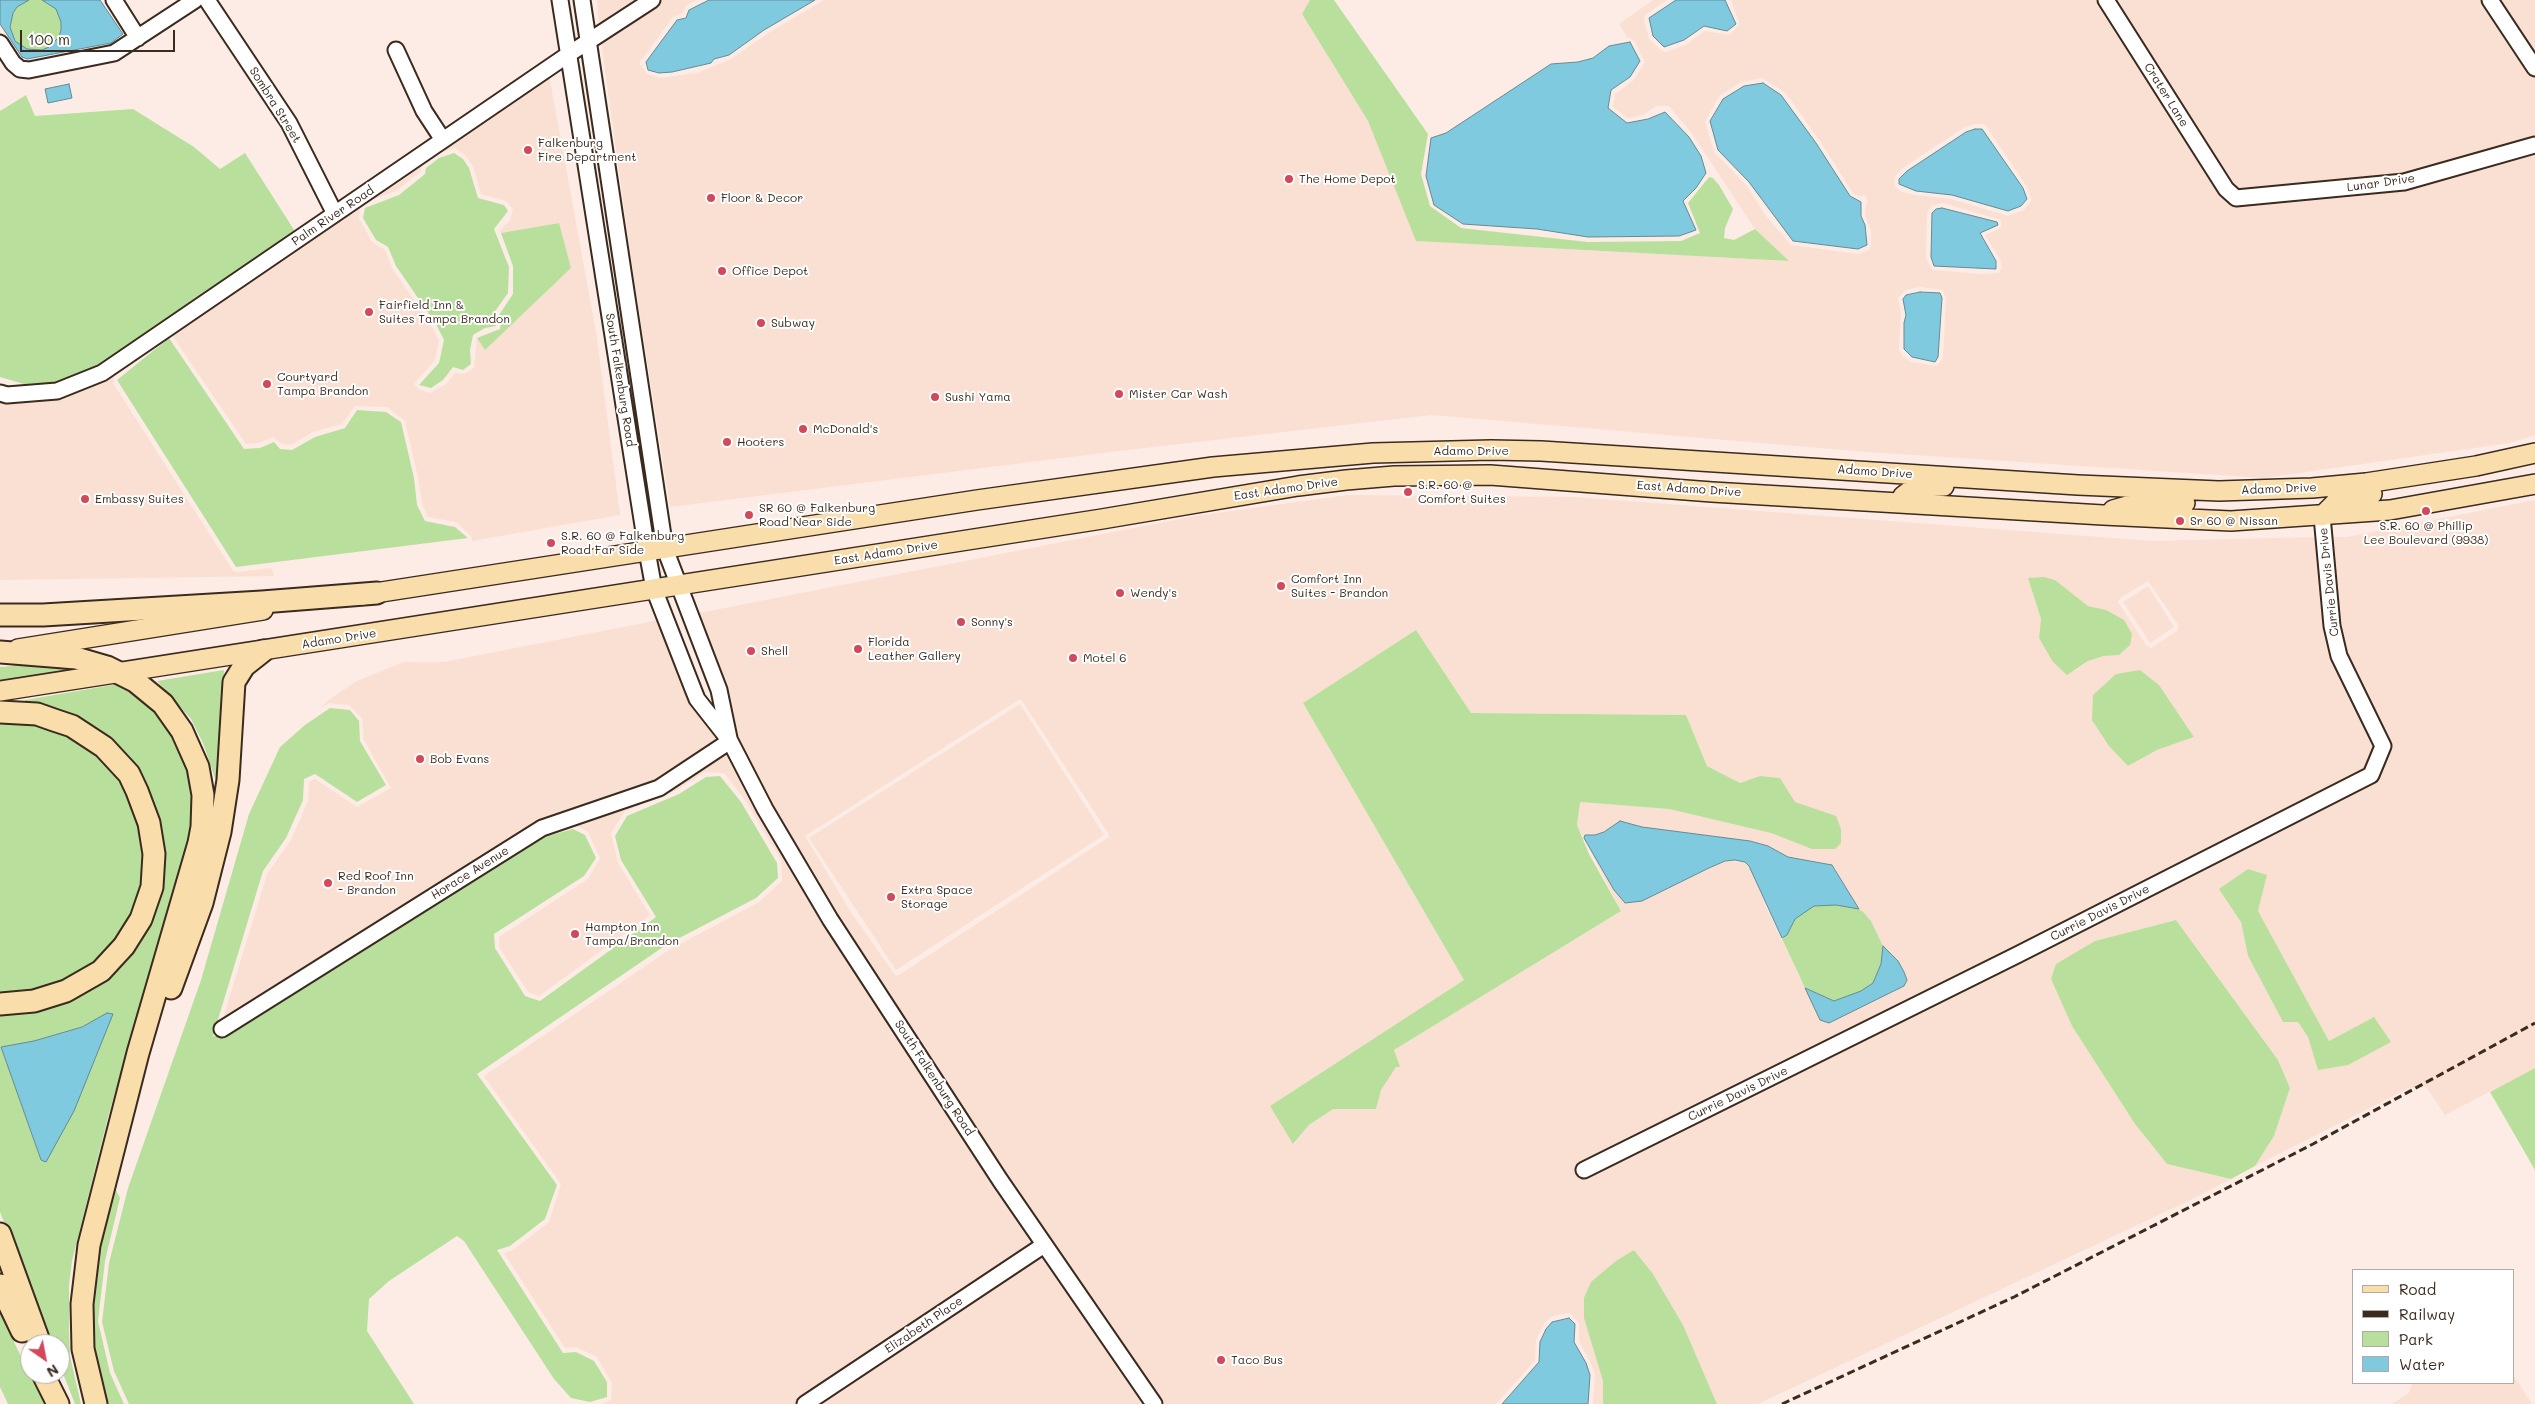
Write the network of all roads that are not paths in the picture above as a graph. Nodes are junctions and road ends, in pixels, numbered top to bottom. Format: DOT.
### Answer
graph roads {
  1 [pos="114,0"];
  2 [pos="196,0"];
  3 [pos="206,0"];
  4 [pos="560,0"];
  5 [pos="582,0"];
  6 [pos="652,0"];
  7 [pos="2106,0"];
  8 [pos="2490,0"];
  9 [pos="138,38"];
  10 [pos="588,42"];
  11 [pos="0,43"];
  12 [pos="396,50"];
  13 [pos="569,54"];
  14 [pos="2535,68"];
  15 [pos="443,140"];
  16 [pos="2535,145"];
  17 [pos="604,146"];
  18 [pos="583,150"];
  19 [pos="2226,189"];
  20 [pos="335,214"];
  21 [pos="626,282"];
  22 [pos="605,284"];
  23 [pos="0,393"];
  24 [pos="1491,450"];
  25 [pos="2533,454"];
  26 [pos="1674,459"];
  27 [pos="1890,473"];
  28 [pos="1490,475"];
  29 [pos="1982,479"];
  30 [pos="1327,482"];
  31 [pos="2535,484"];
  32 [pos="2312,488"];
  33 [pos="1825,498"];
  34 [pos="1900,503"];
  35 [pos="2103,516"];
  36 [pos="2322,516"];
  37 [pos="656,550"];
  38 [pos="678,586"];
  39 [pos="654,589"];
  40 [pos="377,593"];
  41 [pos="0,615"];
  42 [pos="43,615"];
  43 [pos="0,621"];
  44 [pos="263,650"];
  45 [pos="0,652"];
  46 [pos="120,672"];
  47 [pos="0,692"];
  48 [pos="0,712"];
  49 [pos="730,742"];
  50 [pos="0,1004"];
  51 [pos="222,1029"];
  52 [pos="120,1118"];
  53 [pos="1584,1170"];
  54 [pos="0,1234"];
  55 [pos="1044,1245"];
  56 [pos="0,1285"];
  57 [pos="24,1334"];
  58 [pos="36,1334"];
  59 [pos="48,1384"];
  60 [pos="56,1384"];
  61 [pos="58,1404"];
  62 [pos="63,1404"];
  63 [pos="96,1404"];
  64 [pos="805,1404"];
  65 [pos="1154,1404"];
  1 -- 9 [label="street"];
  2 -- 9 [label="street"];
  3 -- 20 [label="street, Sombra Street"];
  4 -- 13 [label="street, South Falkenburg Road"];
  5 -- 10 [label="street, South Falkenburg Road"];
  6 -- 10 [label="street, Palm River Road"];
  7 -- 19 [label="street, Crater Lane"];
  8 -- 14 [label="street"];
  9 -- 11 [label="street"];
  10 -- 13 [label="street, Palm River Road"];
  10 -- 17 [label="street, South Falkenburg Road"];
  12 -- 15 [label="street"];
  13 -- 15 [label="street, Palm River Road"];
  13 -- 18 [label="street, South Falkenburg Road"];
  15 -- 20 [label="street, Palm River Road"];
  16 -- 19 [label="street, Lunar Drive"];
  17 -- 18 [label="street"];
  17 -- 21 [label="street, South Falkenburg Road"];
  18 -- 22 [label="street, South Falkenburg Road"];
  20 -- 23 [label="street, Palm River Road"];
  21 -- 22 [label="street"];
  21 -- 37 [label="street, South Falkenburg Road"];
  22 -- 37 [label="street, South Falkenburg Road"];
  24 -- 26 [label="main road, Adamo Drive"];
  24 -- 30 [label="main road"];
  24 -- 37 [label="main road, Adamo Drive"];
  25 -- 32 [label="main road, Adamo Drive"];
  25 -- 36 [label="main road"];
  26 -- 27 [label="main road, Adamo Drive"];
  26 -- 28 [label="main road"];
  27 -- 29 [label="main road, Adamo Drive"];
  27 -- 33 [label="main road"];
  28 -- 30 [label="main road, East Adamo Drive"];
  28 -- 33 [label="main road, East Adamo Drive"];
  29 -- 32 [label="main road, Adamo Drive"];
  29 -- 34 [label="main road"];
  30 -- 38 [label="main road, East Adamo Drive"];
  31 -- 36 [label="main road"];
  32 -- 35 [label="main road"];
  33 -- 34 [label="main road, East Adamo Drive"];
  34 -- 35 [label="main road"];
  35 -- 36 [label="main road"];
  36 -- 53 [label="street, Currie Davis Drive"];
  37 -- 38 [label="street, South Falkenburg Road"];
  37 -- 39 [label="street, South Falkenburg Road"];
  37 -- 40 [label="main road"];
  38 -- 39 [label="main road, Adamo Drive"];
  38 -- 49 [label="street, South Falkenburg Road"];
  39 -- 44 [label="main road, Adamo Drive"];
  39 -- 49 [label="street, South Falkenburg Road"];
  40 -- 42 [label="highway"];
  40 -- 45 [label="main road"];
  41 -- 42 [label="highway"];
  42 -- 43 [label="highway"];
  44 -- 46 [label="main road, Adamo Drive"];
  44 -- 52 [label="highway"];
  45 -- 46 [label="highway"];
  46 -- 47 [label="main road, Adamo Drive"];
  46 -- 52 [label="highway"];
  48 -- 50 [label="highway"];
  49 -- 51 [label="street, Horace Avenue"];
  49 -- 55 [label="street, South Falkenburg Road"];
  52 -- 63 [label="highway"];
  54 -- 58 [label="highway"];
  55 -- 64 [label="street, Elizabeth Place"];
  55 -- 65 [label="street, South Falkenburg Road"];
  56 -- 57 [label="highway"];
  59 -- 61 [label="highway"];
  60 -- 62 [label="highway"];
}
